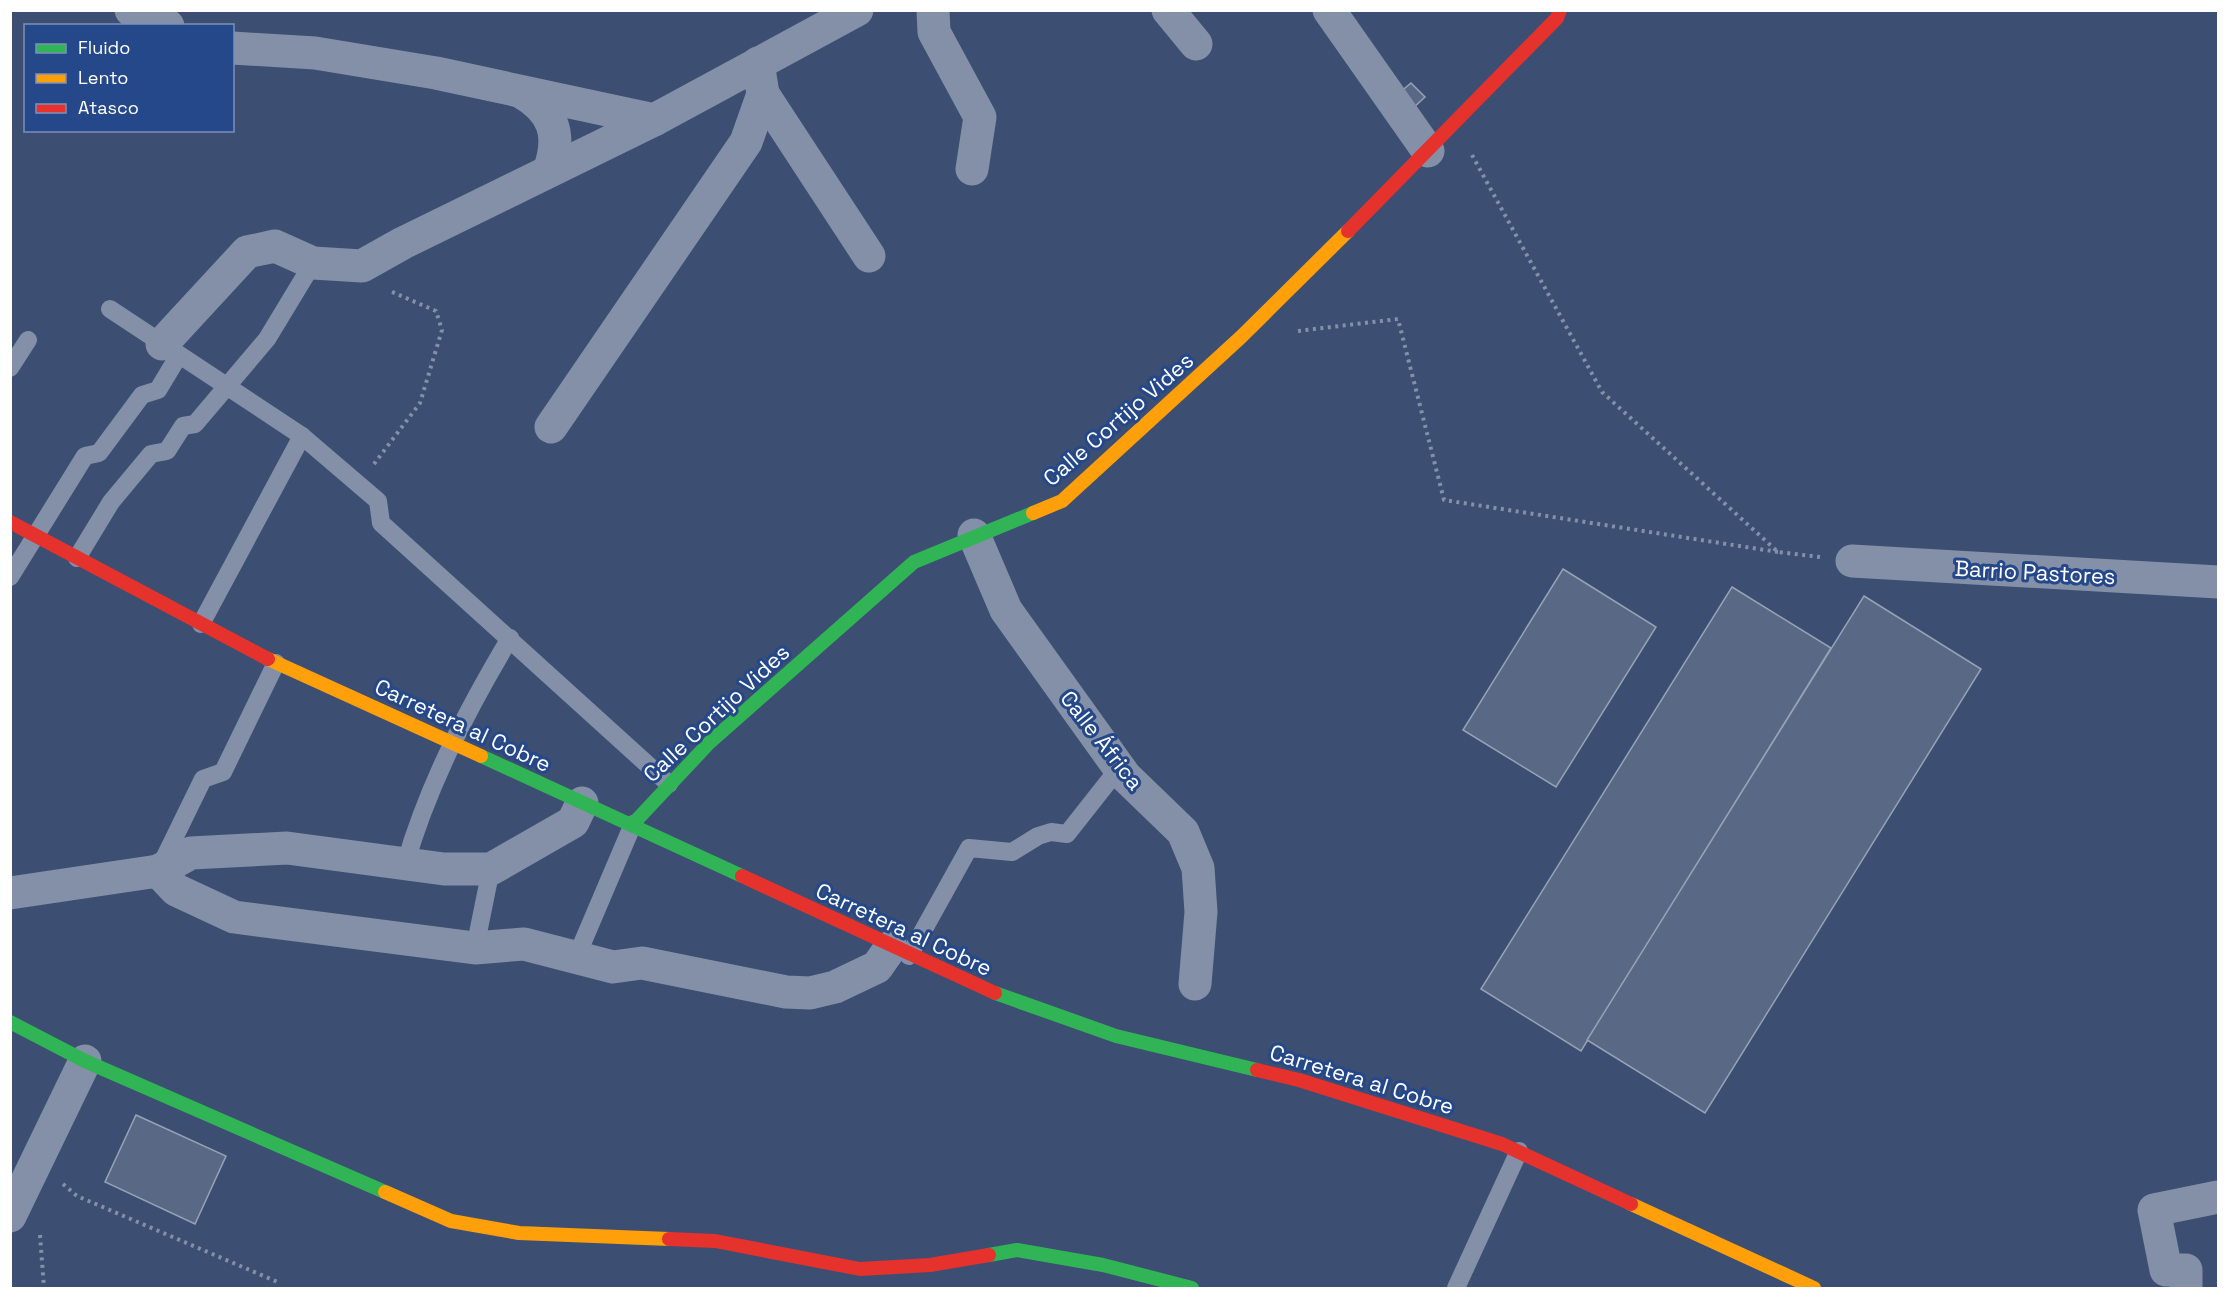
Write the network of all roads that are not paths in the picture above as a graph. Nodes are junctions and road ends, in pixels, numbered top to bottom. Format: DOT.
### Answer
graph roads {
  1 [pos="131,10"];
  2 [pos="857,10"];
  3 [pos="933,10"];
  4 [pos="1168,10"];
  5 [pos="1329,10"];
  6 [pos="1560,10"];
  7 [pos="163,24"];
  8 [pos="1196,45"];
  9 [pos="234,48"];
  10 [pos="761,79"];
  11 [pos="519,91"];
  12 [pos="654,120"];
  13 [pos="1428,151"];
  14 [pos="972,169"];
  15 [pos="549,171"];
  16 [pos="869,256"];
  17 [pos="313,263"];
  18 [pos="110,309"];
  19 [pos="28,340"];
  20 [pos="170,349"];
  21 [pos="10,368"];
  22 [pos="227,387"];
  23 [pos="551,427"];
  24 [pos="302,436"];
  25 [pos="10,522"];
  26 [pos="34,535"];
  27 [pos="974,535"];
  28 [pos="77,558"];
  29 [pos="1852,561"];
  30 [pos="10,577"];
  31 [pos="2218,582"];
  32 [pos="201,624"];
  33 [pos="510,638"];
  34 [pos="276,663"];
  35 [pos="453,742"];
  36 [pos="1119,768"];
  37 [pos="669,784"];
  38 [pos="582,803"];
  39 [pos="633,824"];
  40 [pos="405,865"];
  41 [pos="491,869"];
  42 [pos="158,871"];
  43 [pos="10,893"];
  44 [pos="475,948"];
  45 [pos="900,952"];
  46 [pos="576,958"];
  47 [pos="1195,984"];
  48 [pos="10,1022"];
  49 [pos="85,1061"];
  50 [pos="1519,1152"];
  51 [pos="2218,1197"];
  52 [pos="10,1216"];
  53 [pos="1192,1288"];
  54 [pos="1456,1288"];
  55 [pos="1814,1288"];
  56 [pos="2186,1288"];
  1 -- 7 [label="street"];
  2 -- 10 [label="street"];
  3 -- 14 [label="street"];
  4 -- 8 [label="street"];
  5 -- 13 [label="street"];
  6 -- 13 [label="street, Calle Cortijo Vides"];
  9 -- 11 [label="street"];
  10 -- 12 [label="street"];
  10 -- 16 [label="street"];
  10 -- 23 [label="street"];
  11 -- 12 [label="street"];
  11 -- 15 [label="street"];
  12 -- 15 [label="street"];
  13 -- 27 [label="street, Calle Cortijo Vides"];
  15 -- 17 [label="street"];
  17 -- 20 [label="street"];
  17 -- 22 [label="lane"];
  18 -- 20 [label="lane"];
  19 -- 21 [label="lane"];
  20 -- 22 [label="lane"];
  20 -- 26 [label="lane"];
  22 -- 24 [label="lane"];
  22 -- 28 [label="lane"];
  24 -- 32 [label="lane"];
  24 -- 33 [label="lane"];
  25 -- 26 [label="street, Carretera al Cobre"];
  26 -- 28 [label="street, Carretera al Cobre"];
  26 -- 30 [label="lane"];
  27 -- 36 [label="street, Calle África"];
  27 -- 37 [label="street, Calle Cortijo Vides"];
  28 -- 32 [label="street, Carretera al Cobre"];
  29 -- 31 [label="street, Barrio Pastores"];
  32 -- 34 [label="street, Carretera al Cobre"];
  33 -- 35 [label="lane"];
  33 -- 37 [label="lane"];
  34 -- 35 [label="street, Carretera al Cobre"];
  34 -- 42 [label="lane"];
  35 -- 38 [label="street, Carretera al Cobre"];
  35 -- 40 [label="lane"];
  36 -- 45 [label="lane"];
  36 -- 47 [label="street, Calle África"];
  37 -- 39 [label="street, Calle Cortijo Vides"];
  38 -- 39 [label="street, Carretera al Cobre"];
  38 -- 41 [label="street"];
  39 -- 45 [label="street, Carretera al Cobre"];
  39 -- 46 [label="lane"];
  40 -- 41 [label="street"];
  40 -- 42 [label="street"];
  41 -- 44 [label="lane"];
  42 -- 43 [label="street"];
  42 -- 44 [label="street"];
  44 -- 46 [label="street"];
  45 -- 46 [label="street"];
  45 -- 50 [label="street, Carretera al Cobre"];
  48 -- 49 [label="street"];
  49 -- 52 [label="street"];
  49 -- 53 [label="street"];
  50 -- 54 [label="lane"];
  50 -- 55 [label="street, Carretera al Cobre"];
  51 -- 56 [label="street"];
}
